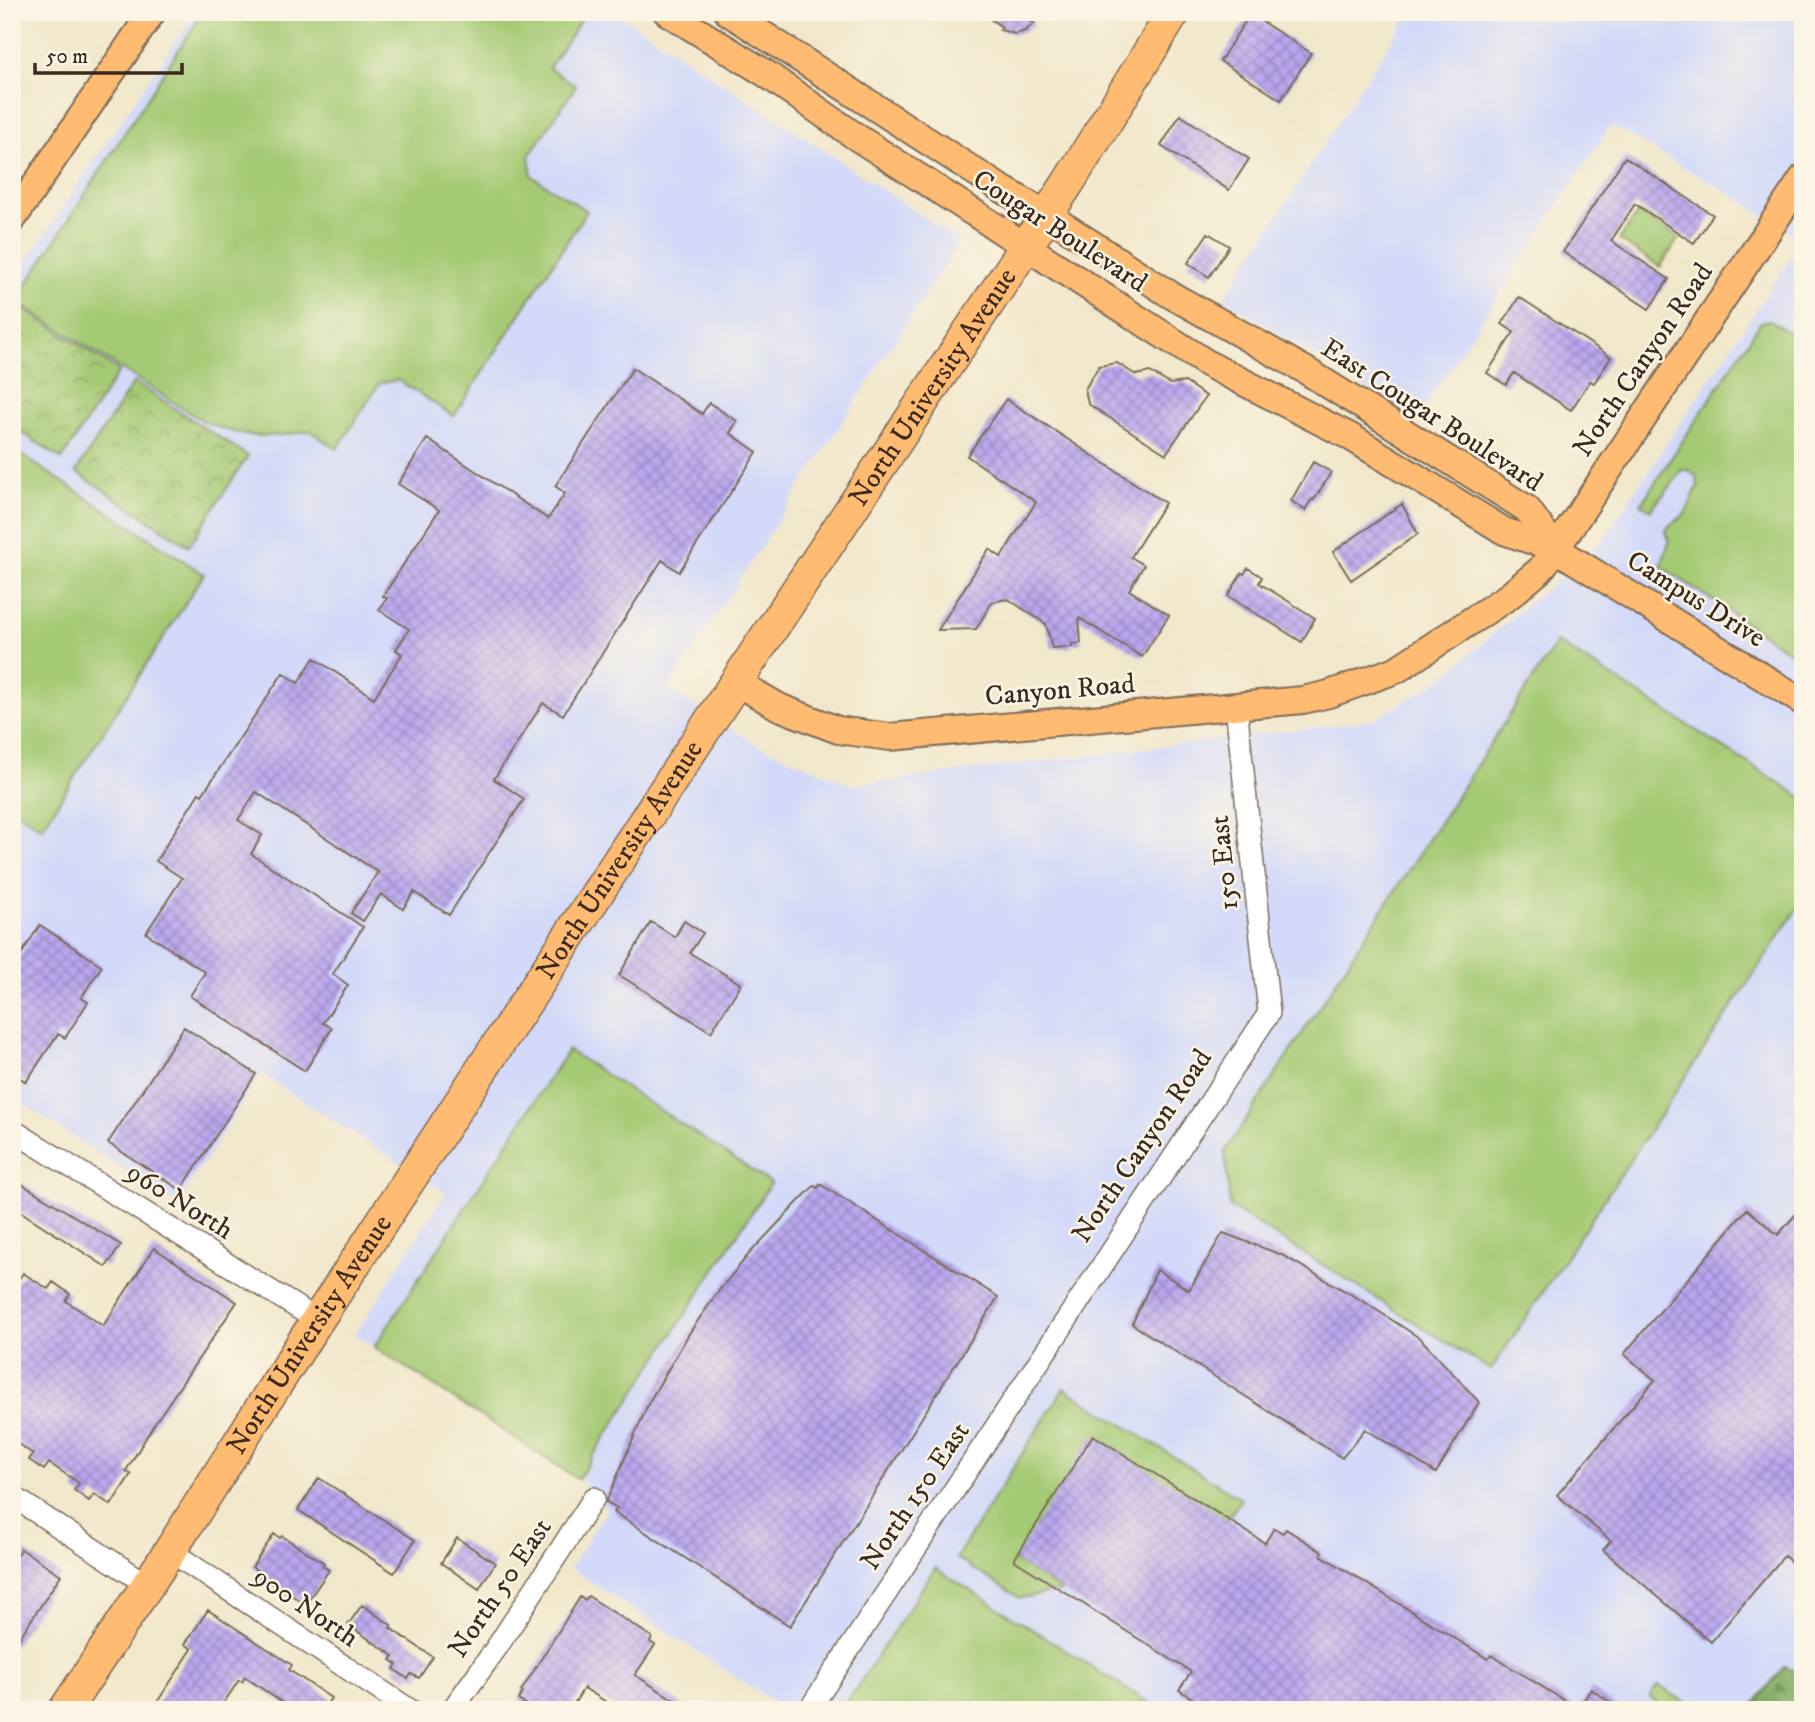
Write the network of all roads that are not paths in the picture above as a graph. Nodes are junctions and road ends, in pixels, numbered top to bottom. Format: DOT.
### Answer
graph roads {
  1 [pos="152,12"];
  2 [pos="667,12"];
  3 [pos="728,12"];
  4 [pos="1174,12"];
  5 [pos="1803,178"];
  6 [pos="1047,215"];
  7 [pos="12,220"];
  8 [pos="1026,246"];
  9 [pos="1221,323"];
  10 [pos="1330,426"];
  11 [pos="1556,549"];
  12 [pos="1395,670"];
  13 [pos="736,682"];
  14 [pos="1803,702"];
  15 [pos="1236,706"];
  16 [pos="1269,1013"];
  17 [pos="12,1130"];
  18 [pos="1070,1315"];
  19 [pos="319,1321"];
  20 [pos="12,1496"];
  21 [pos="594,1498"];
  22 [pos="170,1550"];
  23 [pos="148,1585"];
  24 [pos="65,1710"];
  25 [pos="410,1710"];
  26 [pos="452,1710"];
  27 [pos="809,1710"];
  1 -- 7 [label="main road"];
  2 -- 8 [label="main road, Cougar Boulevard"];
  3 -- 6 [label="main road, Cougar Boulevard"];
  4 -- 6 [label="highway, North University Avenue"];
  5 -- 11 [label="main road, North Canyon Road"];
  6 -- 8 [label="highway, North University Avenue"];
  6 -- 9 [label="main road, Cougar Boulevard"];
  8 -- 10 [label="main road, Cougar Boulevard"];
  8 -- 13 [label="highway, North University Avenue"];
  9 -- 11 [label="main road, East Cougar Boulevard"];
  10 -- 11 [label="main road, East Cougar Boulevard"];
  11 -- 12 [label="main road, North Canyon Road"];
  11 -- 14 [label="main road, Campus Drive"];
  12 -- 15 [label="main road, Canyon Road"];
  13 -- 15 [label="main road, Canyon Road"];
  13 -- 19 [label="highway, North University Avenue"];
  15 -- 16 [label="street, 150 East"];
  16 -- 18 [label="street, North Canyon Road"];
  17 -- 19 [label="street, 960 North"];
  18 -- 27 [label="street, North 150 East"];
  19 -- 22 [label="highway, North University Avenue"];
  20 -- 23 [label="street"];
  21 -- 26 [label="street, North 50 East"];
  22 -- 23 [label="highway, North University Avenue"];
  22 -- 25 [label="street, 900 North"];
  23 -- 24 [label="highway, North University Avenue"];
}
